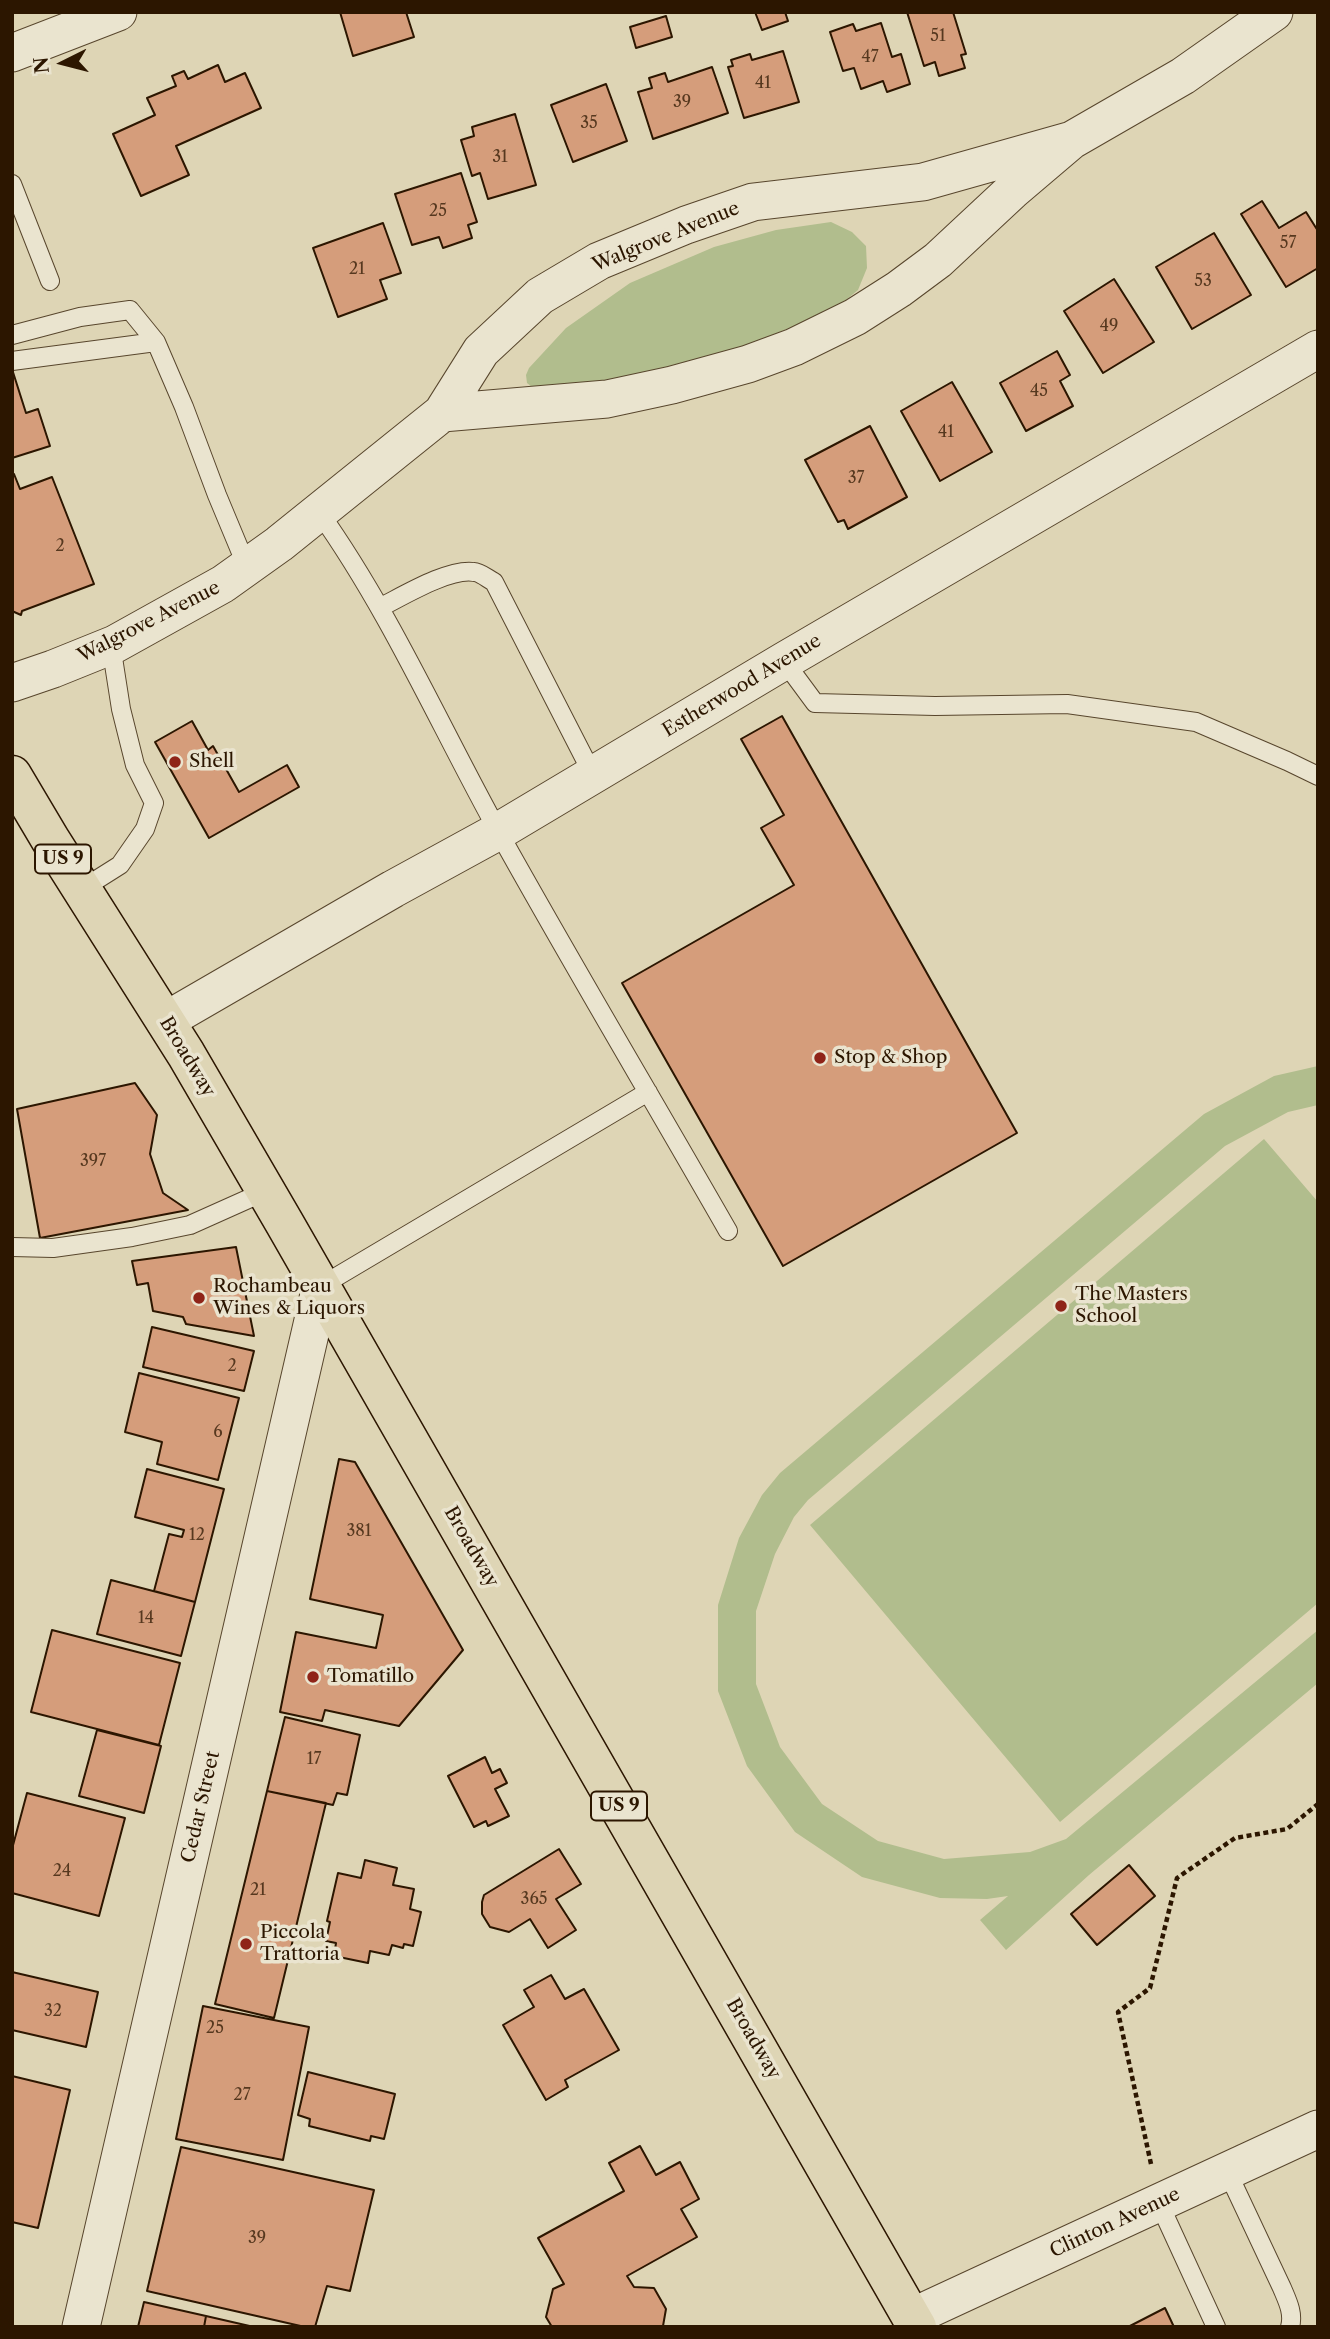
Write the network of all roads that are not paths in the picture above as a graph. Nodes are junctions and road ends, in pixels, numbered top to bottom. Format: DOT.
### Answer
graph roads {
  1 [pos="118,12"];
  2 [pos="1273,12"];
  3 [pos="12,53"];
  4 [pos="1072,140"];
  5 [pos="12,184"];
  6 [pos="50,281"];
  7 [pos="12,335"];
  8 [pos="156,342"];
  9 [pos="1318,349"];
  10 [pos="12,361"];
  11 [pos="442,413"];
  12 [pos="319,512"];
  13 [pos="247,567"];
  14 [pos="381,607"];
  15 [pos="111,645"];
  16 [pos="784,661"];
  17 [pos="12,683"];
  18 [pos="12,775"];
  19 [pos="593,775"];
  20 [pos="1318,776"];
  21 [pos="499,831"];
  22 [pos="82,889"];
  23 [pos="165,1021"];
  24 [pos="648,1092"];
  25 [pos="266,1191"];
  26 [pos="728,1231"];
  27 [pos="12,1247"];
  28 [pos="321,1286"];
  29 [pos="1318,2129"];
  30 [pos="1227,2171"];
  31 [pos="1159,2203"];
  32 [pos="914,2322"];
  33 [pos="81,2327"];
  34 [pos="1216,2327"];
  35 [pos="1290,2327"];
  1 -- 3 [label="street"];
  2 -- 4 [label="street, Walgrove Avenue"];
  4 -- 11 [label="street, Walgrove Avenue"];
  4 -- 11 [label="street, Walgrove Avenue"];
  5 -- 6 [label="lane"];
  7 -- 8 [label="lane"];
  8 -- 10 [label="lane"];
  8 -- 13 [label="lane"];
  9 -- 16 [label="street, Estherwood Avenue"];
  11 -- 12 [label="street, Walgrove Avenue"];
  12 -- 13 [label="street, Walgrove Avenue"];
  12 -- 14 [label="lane"];
  13 -- 15 [label="street, Walgrove Avenue"];
  14 -- 19 [label="lane"];
  14 -- 21 [label="lane"];
  15 -- 17 [label="street, Walgrove Avenue"];
  15 -- 22 [label="lane"];
  16 -- 19 [label="street, Estherwood Avenue"];
  16 -- 20 [label="lane"];
  18 -- 22 [label="main road, Broadway / US 9"];
  19 -- 21 [label="street, Estherwood Avenue"];
  21 -- 23 [label="street, Estherwood Avenue"];
  21 -- 24 [label="lane"];
  22 -- 23 [label="main road, Broadway / US 9"];
  23 -- 25 [label="main road, Broadway / US 9"];
  24 -- 26 [label="lane"];
  24 -- 28 [label="lane"];
  25 -- 27 [label="lane"];
  25 -- 28 [label="main road, Broadway / US 9"];
  28 -- 32 [label="main road, Broadway / US 9"];
  28 -- 33 [label="street, Cedar Street"];
  29 -- 30 [label="street, Clinton Avenue"];
  30 -- 31 [label="street, Clinton Avenue"];
  30 -- 35 [label="lane"];
  31 -- 32 [label="street, Clinton Avenue"];
  31 -- 34 [label="lane"];
}
